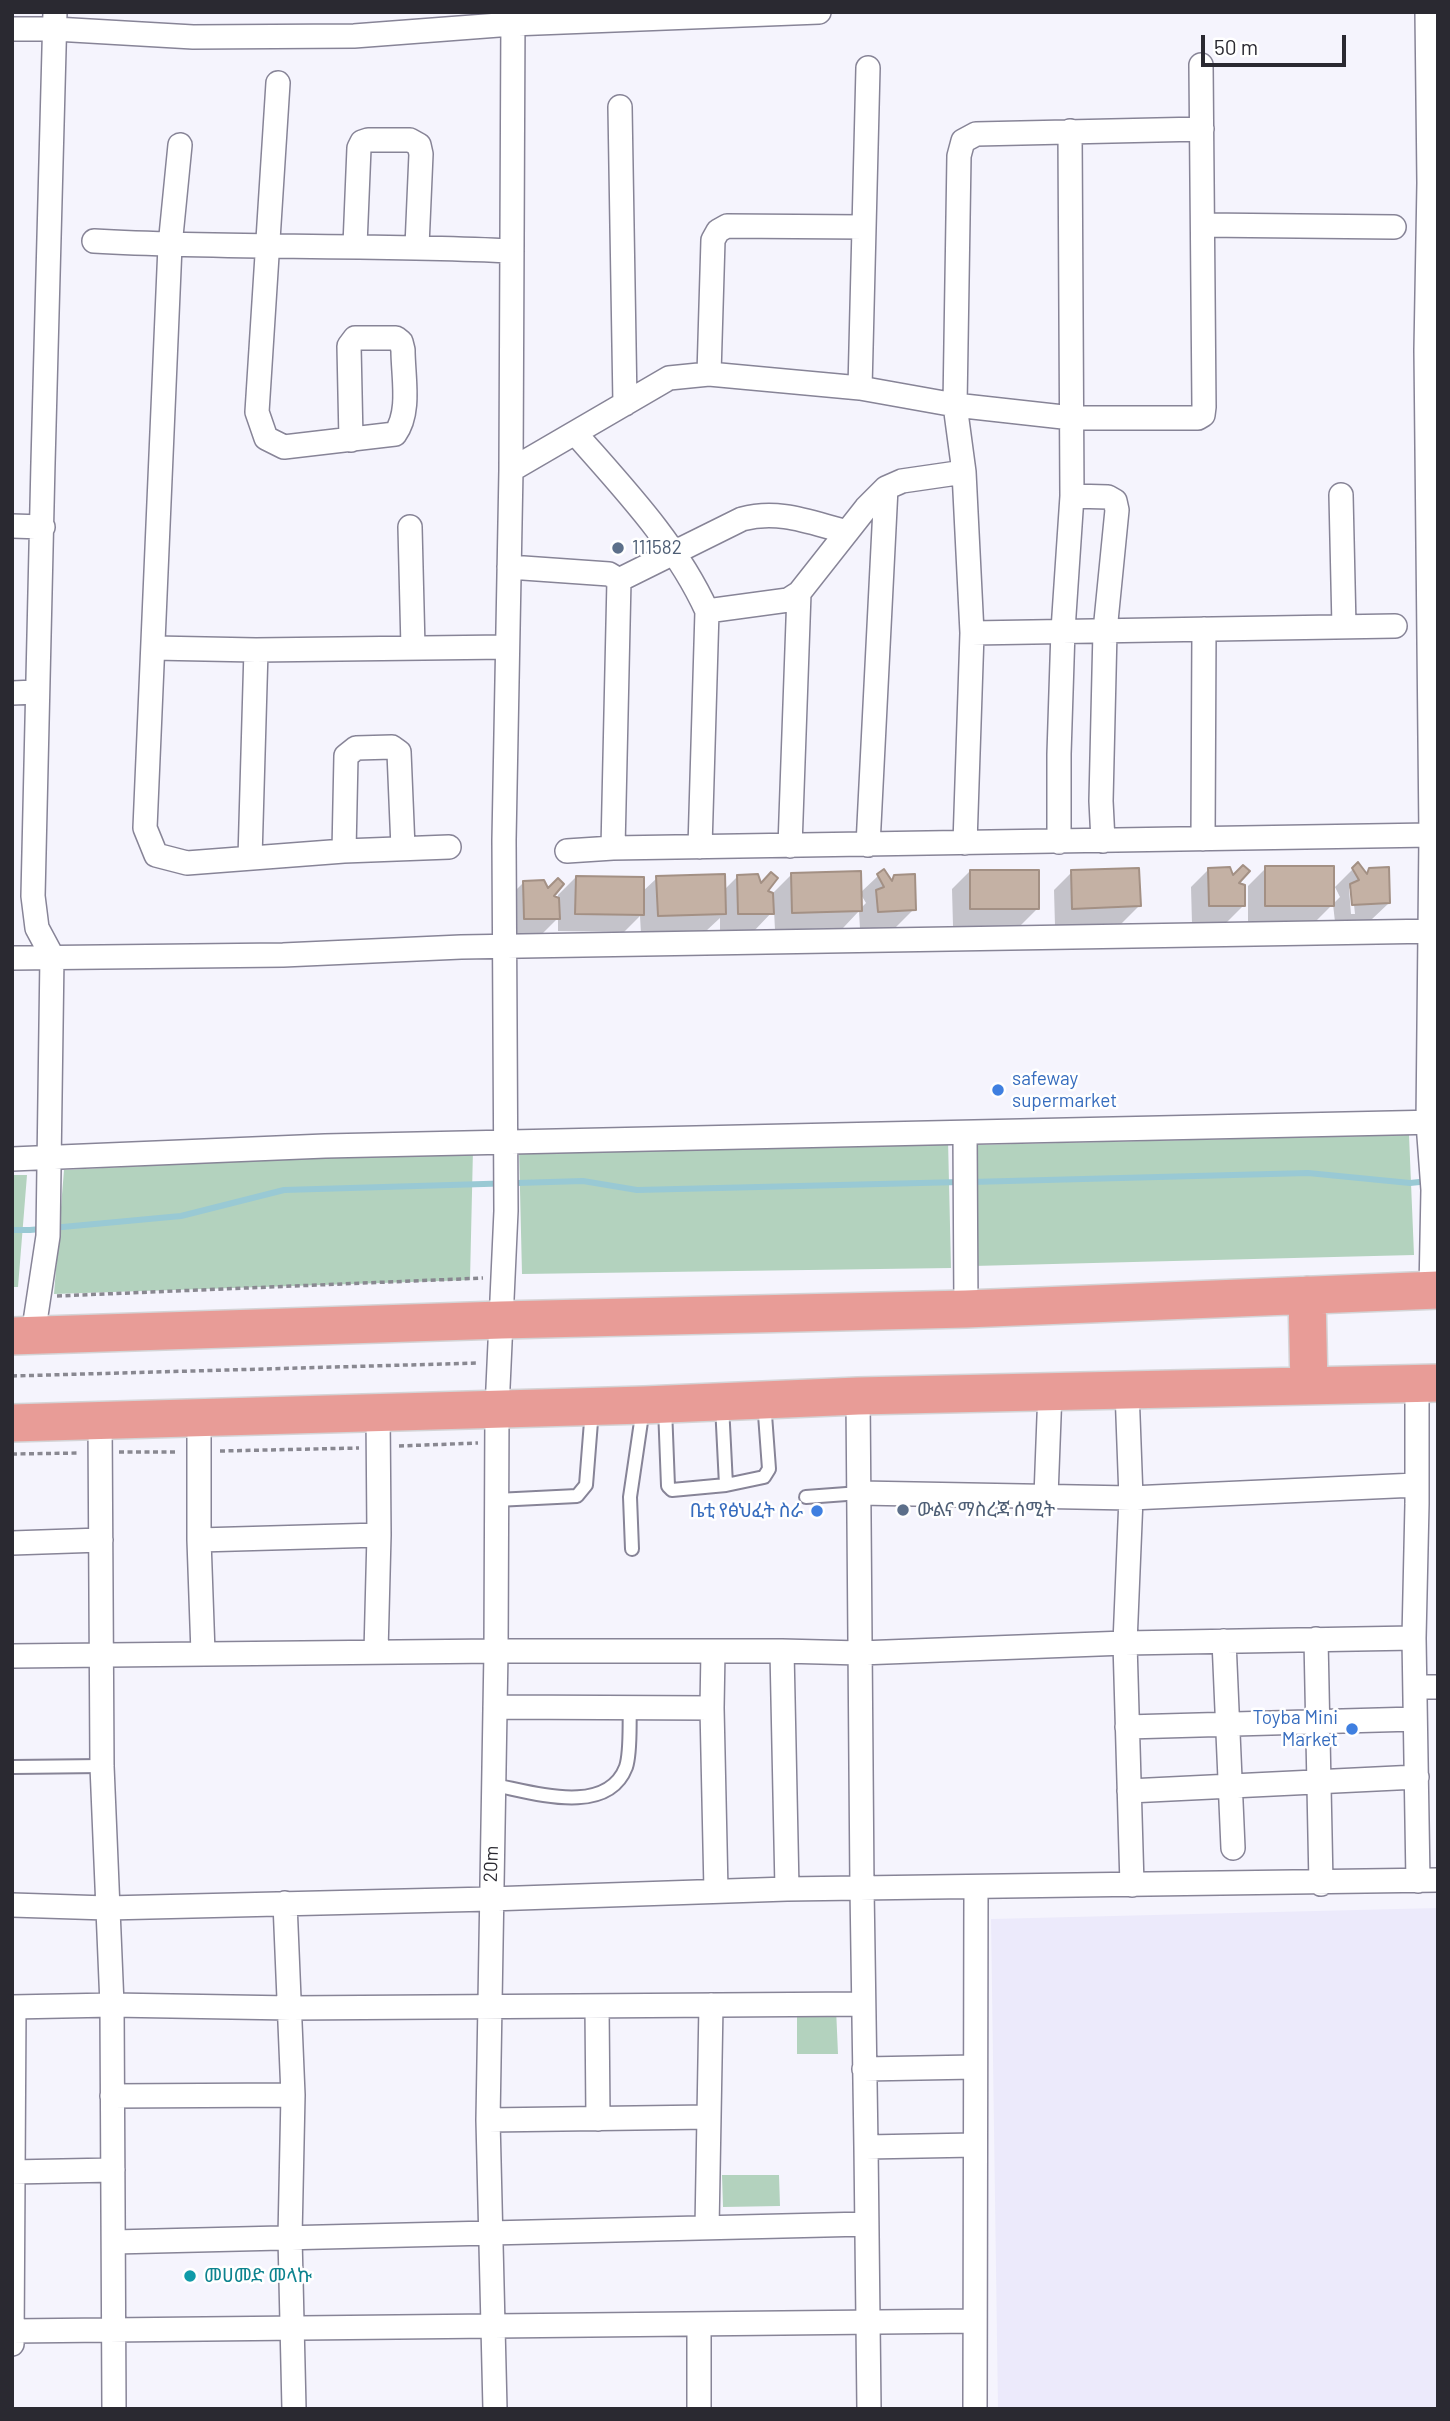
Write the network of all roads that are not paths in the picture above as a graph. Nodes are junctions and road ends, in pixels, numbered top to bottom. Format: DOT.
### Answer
graph roads {
  1 [pos="819,12"];
  2 [pos="1427,12"];
  3 [pos="512,18"];
  4 [pos="55,20"];
  5 [pos="12,29"];
  6 [pos="1201,65"];
  7 [pos="869,68"];
  8 [pos="278,83"];
  9 [pos="620,107"];
  10 [pos="1202,129"];
  11 [pos="1070,131"];
  12 [pos="180,145"];
  13 [pos="1434,183"];
  14 [pos="1203,225"];
  15 [pos="864,227"];
  16 [pos="1394,227"];
  17 [pos="94,241"];
  18 [pos="355,245"];
  19 [pos="170,246"];
  20 [pos="417,246"];
  21 [pos="266,247"];
  22 [pos="512,251"];
  23 [pos="1432,350"];
  24 [pos="709,374"];
  25 [pos="860,388"];
  26 [pos="625,404"];
  27 [pos="954,405"];
  28 [pos="1072,418"];
  29 [pos="575,433"];
  30 [pos="351,440"];
  31 [pos="511,470"];
  32 [pos="964,472"];
  33 [pos="886,488"];
  34 [pos="1341,495"];
  35 [pos="1072,496"];
  36 [pos="12,526"];
  37 [pos="43,527"];
  38 [pos="410,527"];
  39 [pos="848,532"];
  40 [pos="673,553"];
  41 [pos="509,567"];
  42 [pos="619,580"];
  43 [pos="799,593"];
  44 [pos="707,611"];
  45 [pos="1395,626"];
  46 [pos="1344,627"];
  47 [pos="1204,629"];
  48 [pos="1063,630"];
  49 [pos="1105,631"];
  50 [pos="972,633"];
  51 [pos="507,647"];
  52 [pos="154,648"];
  53 [pos="413,648"];
  54 [pos="256,650"];
  55 [pos="36,692"];
  56 [pos="12,693"];
  57 [pos="1434,708"];
  58 [pos="1431,835"];
  59 [pos="1203,839"];
  60 [pos="1103,841"];
  61 [pos="1059,842"];
  62 [pos="965,844"];
  63 [pos="868,845"];
  64 [pos="449,846"];
  65 [pos="790,846"];
  66 [pos="700,847"];
  67 [pos="402,848"];
  68 [pos="613,848"];
  69 [pos="567,850"];
  70 [pos="344,851"];
  71 [pos="250,858"];
  72 [pos="1434,932"];
  73 [pos="505,947"];
  74 [pos="52,957"];
  75 [pos="12,958"];
  76 [pos="1433,1123"];
  77 [pos="965,1133"];
  78 [pos="505,1143"];
  79 [pos="49,1158"];
  80 [pos="12,1159"];
  81 [pos="1434,1290"];
  82 [pos="1307,1295"];
  83 [pos="966,1309"];
  84 [pos="500,1320"];
  85 [pos="23,1335"];
  86 [pos="1427,1383"];
  87 [pos="1309,1386"];
  88 [pos="1127,1390"];
  89 [pos="1050,1391"];
  90 [pos="858,1396"];
  91 [pos="764,1400"];
  92 [pos="722,1402"];
  93 [pos="654,1404"];
  94 [pos="592,1405"];
  95 [pos="12,1423"];
  96 [pos="497,1425"];
  97 [pos="378,1429"];
  98 [pos="199,1434"];
  99 [pos="100,1436"];
  100 [pos="726,1485"];
  101 [pos="860,1493"];
  102 [pos="1046,1496"];
  103 [pos="806,1497"];
  104 [pos="1131,1498"];
  105 [pos="1424,1498"];
  106 [pos="496,1500"];
  107 [pos="379,1535"];
  108 [pos="199,1540"];
  109 [pos="101,1541"];
  110 [pos="12,1543"];
  111 [pos="632,1549"];
  112 [pos="1414,1638"];
  113 [pos="1316,1639"];
  114 [pos="1224,1641"];
  115 [pos="1125,1643"];
  116 [pos="496,1651"];
  117 [pos="713,1651"];
  118 [pos="782,1651"];
  119 [pos="376,1652"];
  120 [pos="101,1653"];
  121 [pos="203,1653"];
  122 [pos="860,1653"];
  123 [pos="12,1656"];
  124 [pos="1415,1687"];
  125 [pos="1438,1687"];
  126 [pos="495,1707"];
  127 [pos="630,1708"];
  128 [pos="712,1709"];
  129 [pos="1416,1720"];
  130 [pos="1318,1722"];
  131 [pos="1227,1724"];
  132 [pos="1127,1727"];
  133 [pos="102,1766"];
  134 [pos="13,1768"];
  135 [pos="1417,1777"];
  136 [pos="1319,1782"];
  137 [pos="494,1785"];
  138 [pos="1230,1786"];
  139 [pos="1129,1791"];
  140 [pos="1233,1848"];
  141 [pos="1428,1881"];
  142 [pos="1321,1884"];
  143 [pos="1132,1885"];
  144 [pos="976,1887"];
  145 [pos="862,1888"];
  146 [pos="787,1889"];
  147 [pos="716,1891"];
  148 [pos="490,1899"];
  149 [pos="285,1903"];
  150 [pos="12,1905"];
  151 [pos="107,1908"];
  152 [pos="863,2004"];
  153 [pos="112,2005"];
  154 [pos="711,2005"];
  155 [pos="13,2007"];
  156 [pos="597,2007"];
  157 [pos="291,2008"];
  158 [pos="490,2008"];
  159 [pos="975,2067"];
  160 [pos="864,2069"];
  161 [pos="293,2095"];
  162 [pos="112,2096"];
  163 [pos="709,2117"];
  164 [pos="598,2119"];
  165 [pos="488,2120"];
  166 [pos="975,2146"];
  167 [pos="866,2147"];
  168 [pos="113,2170"];
  169 [pos="13,2172"];
  170 [pos="866,2224"];
  171 [pos="708,2228"];
  172 [pos="491,2232"];
  173 [pos="290,2237"];
  174 [pos="114,2242"];
  175 [pos="975,2322"];
  176 [pos="867,2323"];
  177 [pos="699,2324"];
  178 [pos="493,2326"];
  179 [pos="292,2328"];
  180 [pos="113,2330"];
  181 [pos="12,2331"];
  182 [pos="12,2347"];
  183 [pos="114,2409"];
  184 [pos="294,2409"];
  185 [pos="495,2409"];
  186 [pos="699,2409"];
  187 [pos="869,2409"];
  188 [pos="975,2409"];
  1 -- 3 [label="street"];
  2 -- 13 [label="street"];
  3 -- 4 [label="street"];
  3 -- 22 [label="street, 20m"];
  4 -- 5 [label="street"];
  4 -- 37 [label="street"];
  6 -- 10 [label="street"];
  7 -- 15 [label="street"];
  8 -- 21 [label="street"];
  9 -- 26 [label="street"];
  10 -- 11 [label="street"];
  10 -- 14 [label="street"];
  11 -- 27 [label="street"];
  11 -- 28 [label="street"];
  12 -- 19 [label="street"];
  13 -- 23 [label="street"];
  14 -- 16 [label="street"];
  14 -- 28 [label="street"];
  15 -- 24 [label="street"];
  15 -- 25 [label="street"];
  17 -- 19 [label="street"];
  18 -- 20 [label="street"];
  18 -- 20 [label="street"];
  18 -- 21 [label="street"];
  19 -- 21 [label="street"];
  19 -- 52 [label="street"];
  20 -- 22 [label="street"];
  21 -- 30 [label="street"];
  22 -- 31 [label="street, 20m"];
  23 -- 57 [label="street"];
  24 -- 25 [label="street"];
  24 -- 26 [label="street"];
  25 -- 27 [label="street"];
  26 -- 29 [label="street"];
  27 -- 28 [label="street"];
  27 -- 32 [label="street"];
  28 -- 35 [label="street"];
  29 -- 31 [label="street"];
  29 -- 40 [label="street"];
  30 -- 30 [label="street"];
  31 -- 41 [label="street, 20m"];
  32 -- 33 [label="street"];
  32 -- 50 [label="street"];
  33 -- 39 [label="street"];
  33 -- 63 [label="street"];
  34 -- 46 [label="street"];
  35 -- 48 [label="street"];
  35 -- 49 [label="street"];
  36 -- 37 [label="street"];
  37 -- 55 [label="street"];
  38 -- 53 [label="street"];
  39 -- 40 [label="street"];
  39 -- 43 [label="street"];
  40 -- 42 [label="street"];
  40 -- 44 [label="street"];
  41 -- 42 [label="street"];
  41 -- 51 [label="street, 20m"];
  42 -- 68 [label="street"];
  43 -- 44 [label="street"];
  43 -- 65 [label="street"];
  44 -- 66 [label="street"];
  45 -- 46 [label="street"];
  46 -- 47 [label="street"];
  47 -- 49 [label="street"];
  47 -- 59 [label="street"];
  48 -- 49 [label="street"];
  48 -- 50 [label="street"];
  48 -- 61 [label="street"];
  49 -- 60 [label="street"];
  50 -- 62 [label="street"];
  51 -- 53 [label="street"];
  51 -- 73 [label="street, 20m"];
  52 -- 54 [label="street"];
  52 -- 71 [label="street"];
  53 -- 54 [label="street"];
  54 -- 71 [label="street"];
  55 -- 56 [label="street"];
  55 -- 74 [label="street"];
  57 -- 58 [label="street"];
  58 -- 59 [label="street"];
  58 -- 72 [label="street"];
  59 -- 60 [label="street"];
  60 -- 61 [label="street"];
  61 -- 62 [label="street"];
  62 -- 63 [label="street"];
  63 -- 65 [label="street"];
  64 -- 67 [label="street"];
  65 -- 66 [label="street"];
  66 -- 68 [label="street"];
  67 -- 70 [label="street"];
  67 -- 70 [label="street"];
  68 -- 69 [label="street"];
  70 -- 71 [label="street"];
  72 -- 73 [label="street"];
  72 -- 76 [label="street"];
  73 -- 74 [label="street"];
  73 -- 78 [label="street, 20m"];
  74 -- 75 [label="street"];
  74 -- 79 [label="street"];
  76 -- 77 [label="street"];
  76 -- 81 [label="street"];
  77 -- 78 [label="street"];
  77 -- 83 [label="street"];
  78 -- 79 [label="street"];
  78 -- 84 [label="street, 20m"];
  79 -- 80 [label="street"];
  79 -- 85 [label="street"];
  81 -- 82 [label="main road"];
  82 -- 83 [label="main road"];
  82 -- 87 [label="main road"];
  83 -- 84 [label="main road"];
  84 -- 85 [label="main road"];
  84 -- 96 [label="street, 20m"];
  86 -- 87 [label="main road"];
  86 -- 105 [label="street"];
  87 -- 88 [label="main road"];
  88 -- 89 [label="main road"];
  88 -- 104 [label="street"];
  89 -- 90 [label="main road"];
  89 -- 102 [label="street"];
  90 -- 91 [label="main road"];
  90 -- 101 [label="street"];
  91 -- 92 [label="main road"];
  91 -- 100 [label="lane"];
  92 -- 93 [label="main road"];
  92 -- 100 [label="lane"];
  93 -- 94 [label="main road"];
  93 -- 100 [label="lane"];
  93 -- 111 [label="lane"];
  94 -- 96 [label="main road"];
  94 -- 106 [label="lane"];
  95 -- 99 [label="main road"];
  96 -- 97 [label="main road"];
  96 -- 106 [label="street, 20m"];
  97 -- 98 [label="main road"];
  97 -- 107 [label="street"];
  98 -- 99 [label="main road"];
  98 -- 108 [label="street"];
  99 -- 109 [label="street"];
  101 -- 102 [label="street"];
  101 -- 103 [label="lane"];
  101 -- 122 [label="street"];
  102 -- 104 [label="street"];
  104 -- 105 [label="street"];
  104 -- 115 [label="street"];
  105 -- 112 [label="street"];
  106 -- 116 [label="street, 20m"];
  107 -- 108 [label="street"];
  107 -- 119 [label="street"];
  108 -- 121 [label="street"];
  109 -- 110 [label="street"];
  109 -- 120 [label="street"];
  112 -- 113 [label="street"];
  112 -- 124 [label="street"];
  113 -- 114 [label="street"];
  113 -- 130 [label="street"];
  114 -- 115 [label="street"];
  114 -- 131 [label="street"];
  115 -- 122 [label="street"];
  115 -- 132 [label="street"];
  116 -- 117 [label="street"];
  116 -- 119 [label="street"];
  116 -- 126 [label="street, 20m"];
  117 -- 118 [label="street"];
  117 -- 128 [label="street"];
  118 -- 122 [label="street"];
  118 -- 146 [label="street"];
  119 -- 121 [label="street"];
  120 -- 121 [label="street"];
  120 -- 123 [label="street"];
  120 -- 133 [label="street"];
  122 -- 145 [label="street"];
  124 -- 125 [label="street"];
  124 -- 129 [label="street"];
  126 -- 127 [label="street"];
  126 -- 137 [label="street, 20m"];
  127 -- 128 [label="street"];
  127 -- 137 [label="lane"];
  128 -- 147 [label="street"];
  129 -- 130 [label="street"];
  129 -- 135 [label="street"];
  130 -- 131 [label="street"];
  130 -- 136 [label="street"];
  131 -- 132 [label="street"];
  131 -- 138 [label="street"];
  132 -- 139 [label="street"];
  133 -- 134 [label="lane"];
  133 -- 151 [label="street"];
  135 -- 136 [label="street"];
  135 -- 141 [label="street"];
  136 -- 138 [label="street"];
  136 -- 142 [label="street"];
  137 -- 148 [label="street, 20m"];
  138 -- 139 [label="street"];
  138 -- 140 [label="street"];
  139 -- 143 [label="street"];
  141 -- 142 [label="street"];
  142 -- 143 [label="street"];
  143 -- 144 [label="street"];
  144 -- 145 [label="street"];
  144 -- 159 [label="street"];
  145 -- 146 [label="street"];
  145 -- 152 [label="street"];
  146 -- 147 [label="street"];
  147 -- 148 [label="street"];
  148 -- 149 [label="street"];
  148 -- 158 [label="street, 20m"];
  149 -- 151 [label="street"];
  149 -- 157 [label="street"];
  150 -- 151 [label="street"];
  151 -- 153 [label="street"];
  152 -- 154 [label="street"];
  152 -- 160 [label="street"];
  153 -- 155 [label="street"];
  153 -- 157 [label="street"];
  153 -- 162 [label="street"];
  154 -- 156 [label="street"];
  154 -- 163 [label="street"];
  155 -- 169 [label="street"];
  156 -- 158 [label="street"];
  156 -- 164 [label="street"];
  157 -- 158 [label="street"];
  157 -- 161 [label="street"];
  158 -- 165 [label="street, 20m"];
  159 -- 160 [label="street"];
  159 -- 166 [label="street"];
  160 -- 167 [label="street"];
  161 -- 162 [label="street"];
  161 -- 173 [label="street"];
  162 -- 168 [label="street"];
  163 -- 164 [label="street"];
  163 -- 171 [label="street"];
  164 -- 165 [label="street"];
  165 -- 172 [label="street, 20m"];
  166 -- 167 [label="street"];
  166 -- 175 [label="street"];
  167 -- 170 [label="street"];
  168 -- 169 [label="street"];
  168 -- 174 [label="street"];
  169 -- 181 [label="street"];
  170 -- 171 [label="street"];
  170 -- 176 [label="street"];
  171 -- 172 [label="street"];
  172 -- 173 [label="street"];
  172 -- 178 [label="street, 20m"];
  173 -- 174 [label="street"];
  173 -- 179 [label="street"];
  174 -- 180 [label="street"];
  175 -- 176 [label="street"];
  175 -- 188 [label="street"];
  176 -- 177 [label="street"];
  176 -- 187 [label="street"];
  177 -- 178 [label="street"];
  177 -- 186 [label="street"];
  178 -- 179 [label="street"];
  178 -- 185 [label="street, 20m"];
  179 -- 180 [label="street"];
  179 -- 184 [label="street"];
  180 -- 181 [label="street"];
  180 -- 183 [label="street"];
  181 -- 182 [label="street"];
}
